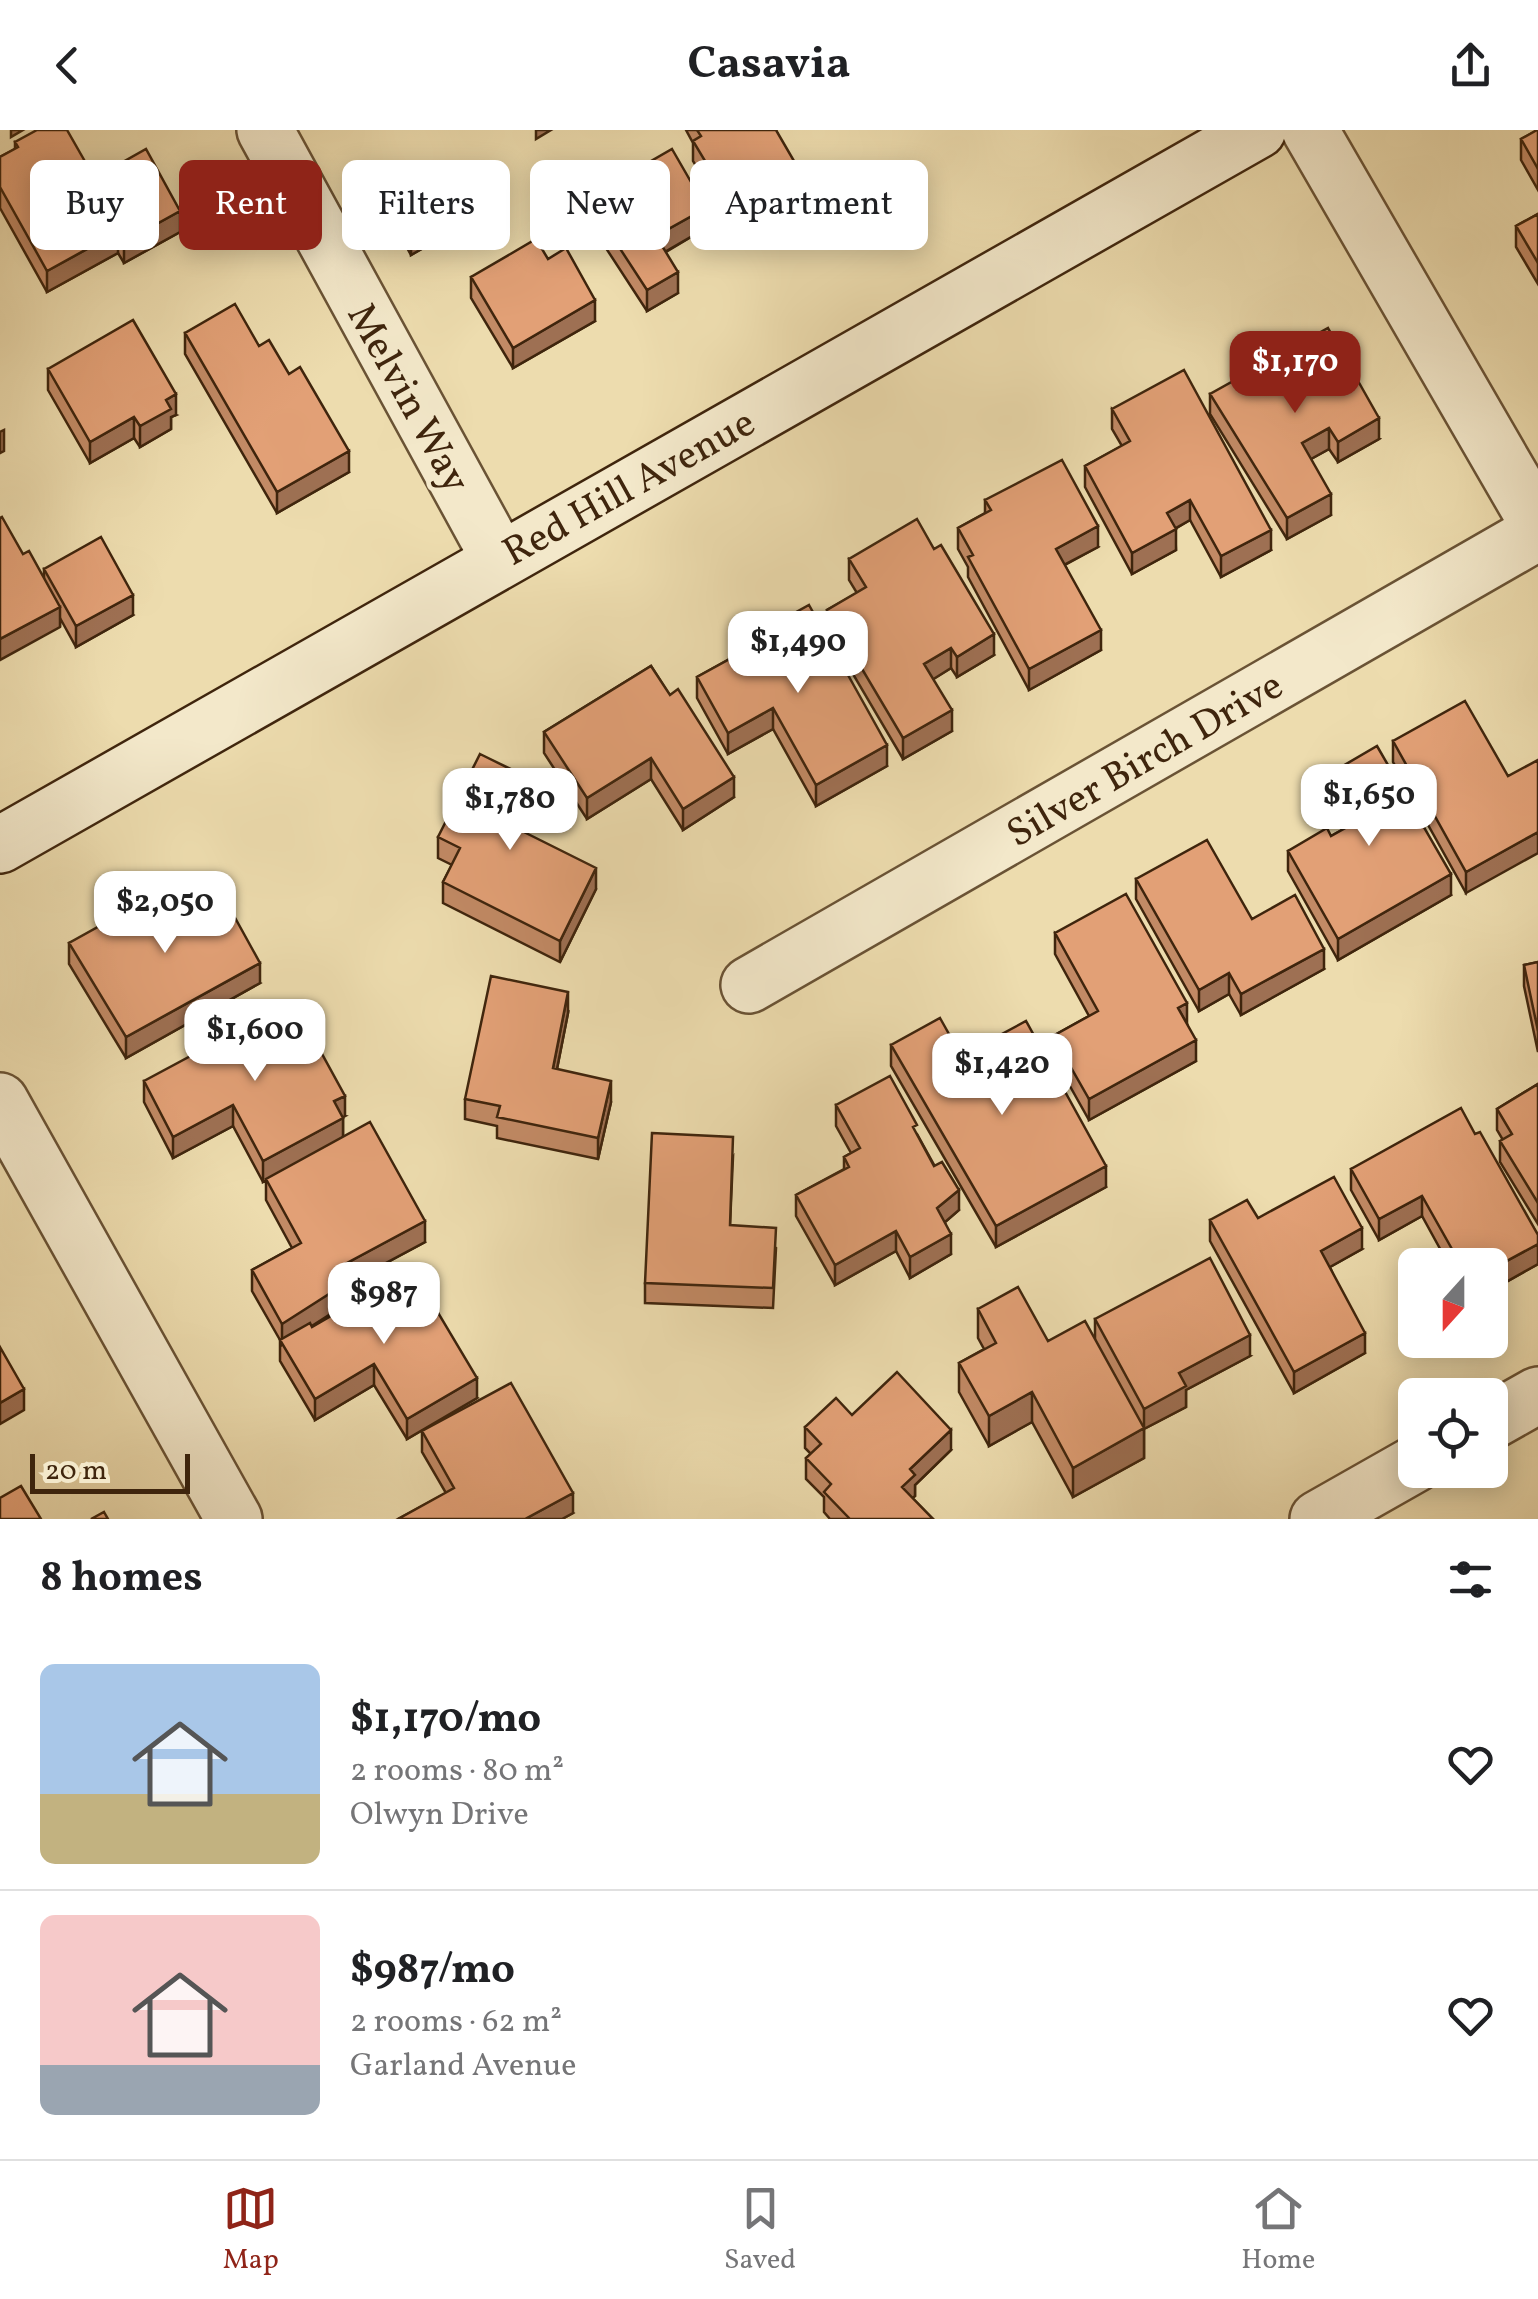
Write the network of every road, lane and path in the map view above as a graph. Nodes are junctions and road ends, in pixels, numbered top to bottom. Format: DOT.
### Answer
graph roads {
  1 [pos="266,130"];
  2 [pos="1258,130"];
  3 [pos="1310,130"];
  4 [pos="1538,524"];
  5 [pos="1538,532"];
  6 [pos="499,558"];
  7 [pos="0,845"];
  8 [pos="749,985"];
  9 [pos="0,1101"];
  10 [pos="1538,1395"];
  11 [pos="1508,1412"];
  12 [pos="1398,1474"];
  13 [pos="234,1519"];
  14 [pos="1318,1519"];
  1 -- 6 [label="street, Melvin Way"];
  2 -- 6 [label="street, Red Hill Avenue"];
  3 -- 4 [label="street"];
  5 -- 8 [label="street, Silver Birch Drive"];
  6 -- 7 [label="street, Red Hill Avenue"];
  9 -- 13 [label="street"];
  10 -- 11 [label="street"];
  12 -- 14 [label="street"];
}
